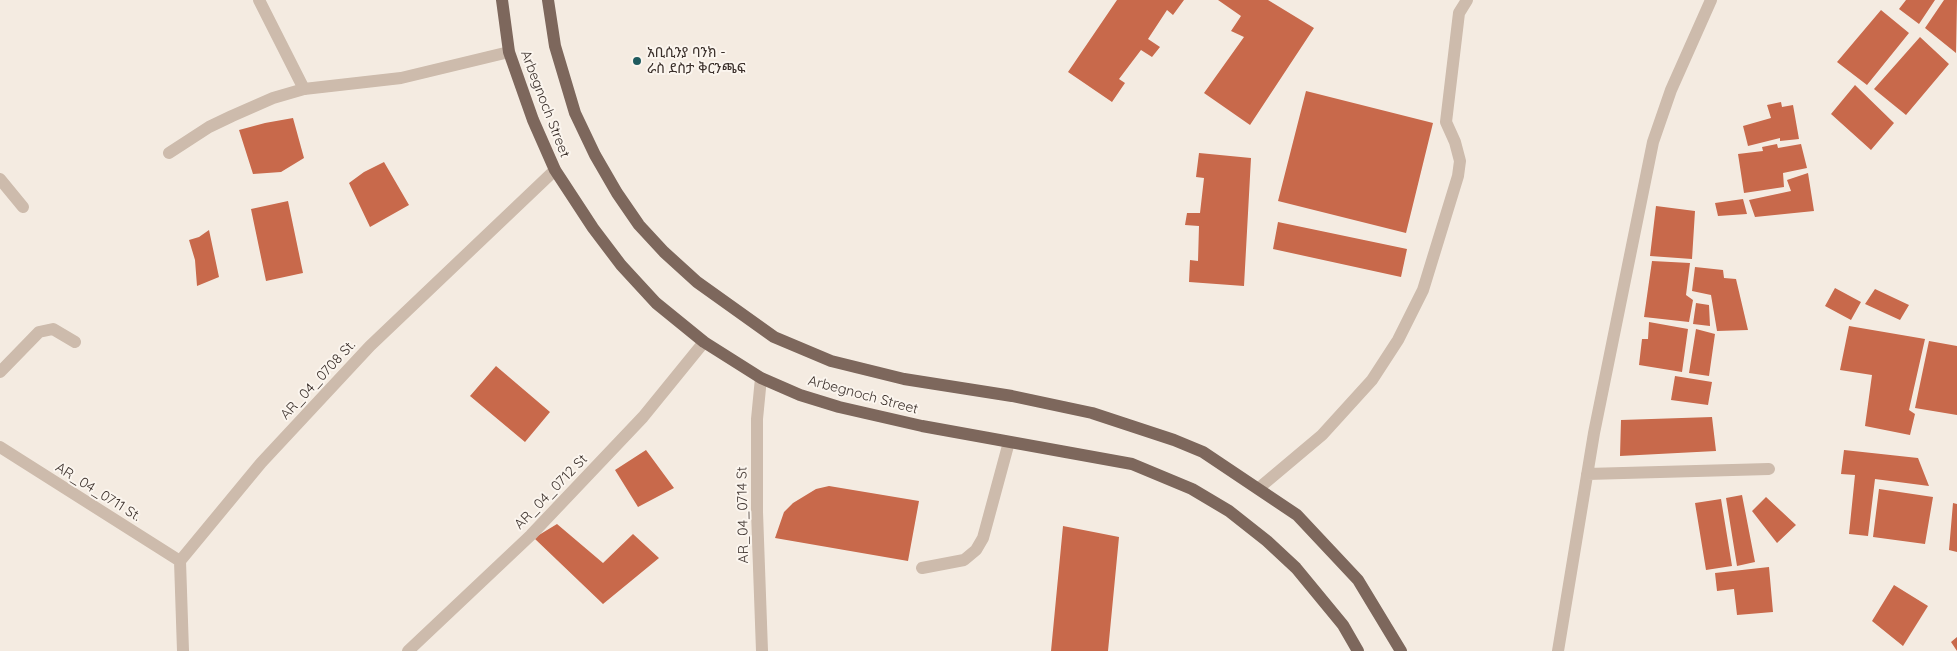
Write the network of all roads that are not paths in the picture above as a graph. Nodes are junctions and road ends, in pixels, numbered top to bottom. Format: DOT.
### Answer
graph roads {
  1 [pos="259,0"];
  2 [pos="502,0"];
  3 [pos="548,0"];
  4 [pos="1467,0"];
  5 [pos="1711,0"];
  6 [pos="509,52"];
  7 [pos="304,89"];
  8 [pos="169,153"];
  9 [pos="555,170"];
  10 [pos="0,180"];
  11 [pos="23,207"];
  12 [pos="75,342"];
  13 [pos="704,342"];
  14 [pos="0,372"];
  15 [pos="761,378"];
  16 [pos="1009,442"];
  17 [pos="0,447"];
  18 [pos="1769,468"];
  19 [pos="1587,474"];
  20 [pos="1259,488"];
  21 [pos="180,561"];
  22 [pos="922,568"];
  23 [pos="183,651"];
  24 [pos="408,651"];
  25 [pos="762,651"];
  26 [pos="1358,651"];
  27 [pos="1401,651"];
  28 [pos="1558,651"];
  1 -- 7 [label="street"];
  2 -- 6 [label="main road, Arbegnoch Street"];
  3 -- 20 [label="main road, Arbegnoch Street"];
  4 -- 20 [label="street"];
  5 -- 19 [label="street"];
  6 -- 7 [label="street"];
  6 -- 9 [label="main road, Arbegnoch Street"];
  7 -- 8 [label="street"];
  9 -- 13 [label="main road, Arbegnoch Street"];
  9 -- 21 [label="street, AR_04_0708 St."];
  10 -- 11 [label="street"];
  12 -- 14 [label="street"];
  13 -- 15 [label="main road, Arbegnoch Street"];
  13 -- 24 [label="street, AR_04_0712 St"];
  15 -- 16 [label="main road, Arbegnoch Street"];
  15 -- 25 [label="street, AR_04_0714 St"];
  16 -- 22 [label="street"];
  16 -- 26 [label="main road, Arbegnoch Street"];
  17 -- 21 [label="street, AR_04_0711 St."];
  18 -- 19 [label="street"];
  19 -- 28 [label="street"];
  20 -- 27 [label="main road, Arbegnoch Street"];
  21 -- 23 [label="street"];
}
